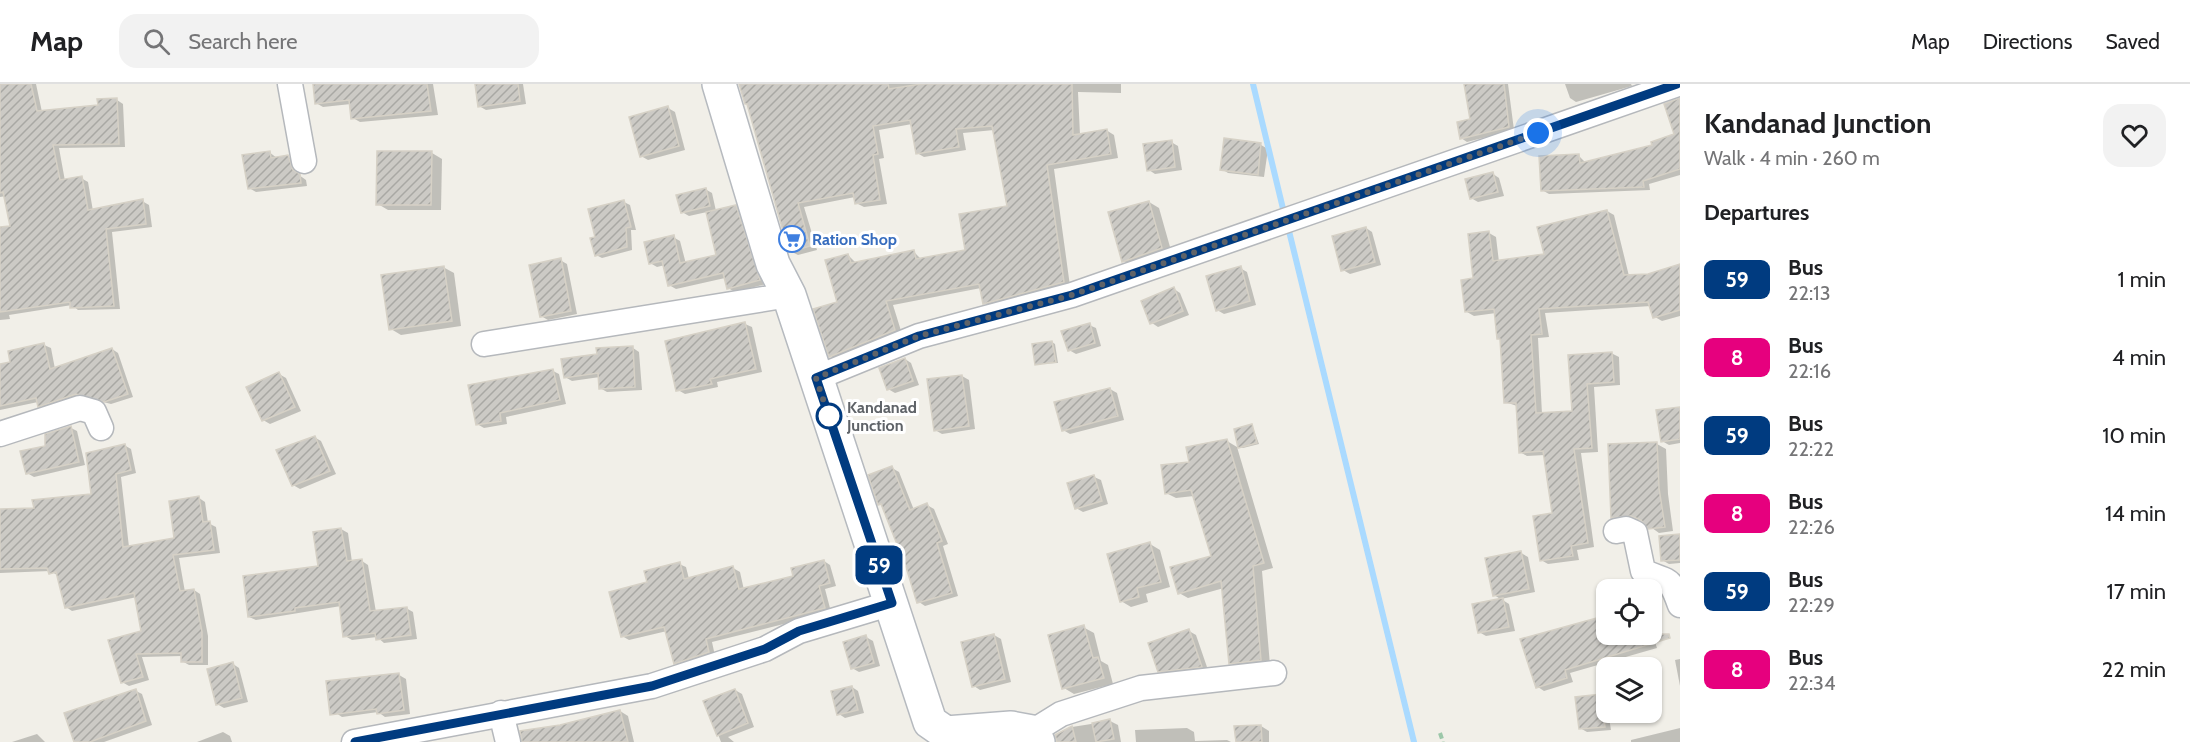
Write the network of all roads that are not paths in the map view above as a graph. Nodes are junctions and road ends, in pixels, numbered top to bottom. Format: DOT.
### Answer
graph roads {
  1 [pos="290,84"];
  2 [pos="719,84"];
  3 [pos="1677,84"];
  4 [pos="304,161"];
  5 [pos="789,295"];
  6 [pos="484,344"];
  7 [pos="816,378"];
  8 [pos="101,428"];
  9 [pos="0,434"];
  10 [pos="1616,531"];
  11 [pos="892,603"];
  12 [pos="1680,605"];
  13 [pos="1274,673"];
  14 [pos="501,712"];
  15 [pos="1035,737"];
  16 [pos="354,742"];
  17 [pos="508,742"];
  1 -- 4 [label="street"];
  2 -- 5 [label="main road"];
  3 -- 7 [label="street"];
  5 -- 6 [label="street"];
  5 -- 7 [label="main road"];
  7 -- 11 [label="main road"];
  8 -- 9 [label="street"];
  10 -- 12 [label="street"];
  11 -- 14 [label="street"];
  11 -- 15 [label="main road"];
  13 -- 15 [label="street"];
  14 -- 16 [label="street"];
  14 -- 17 [label="street"];
}
